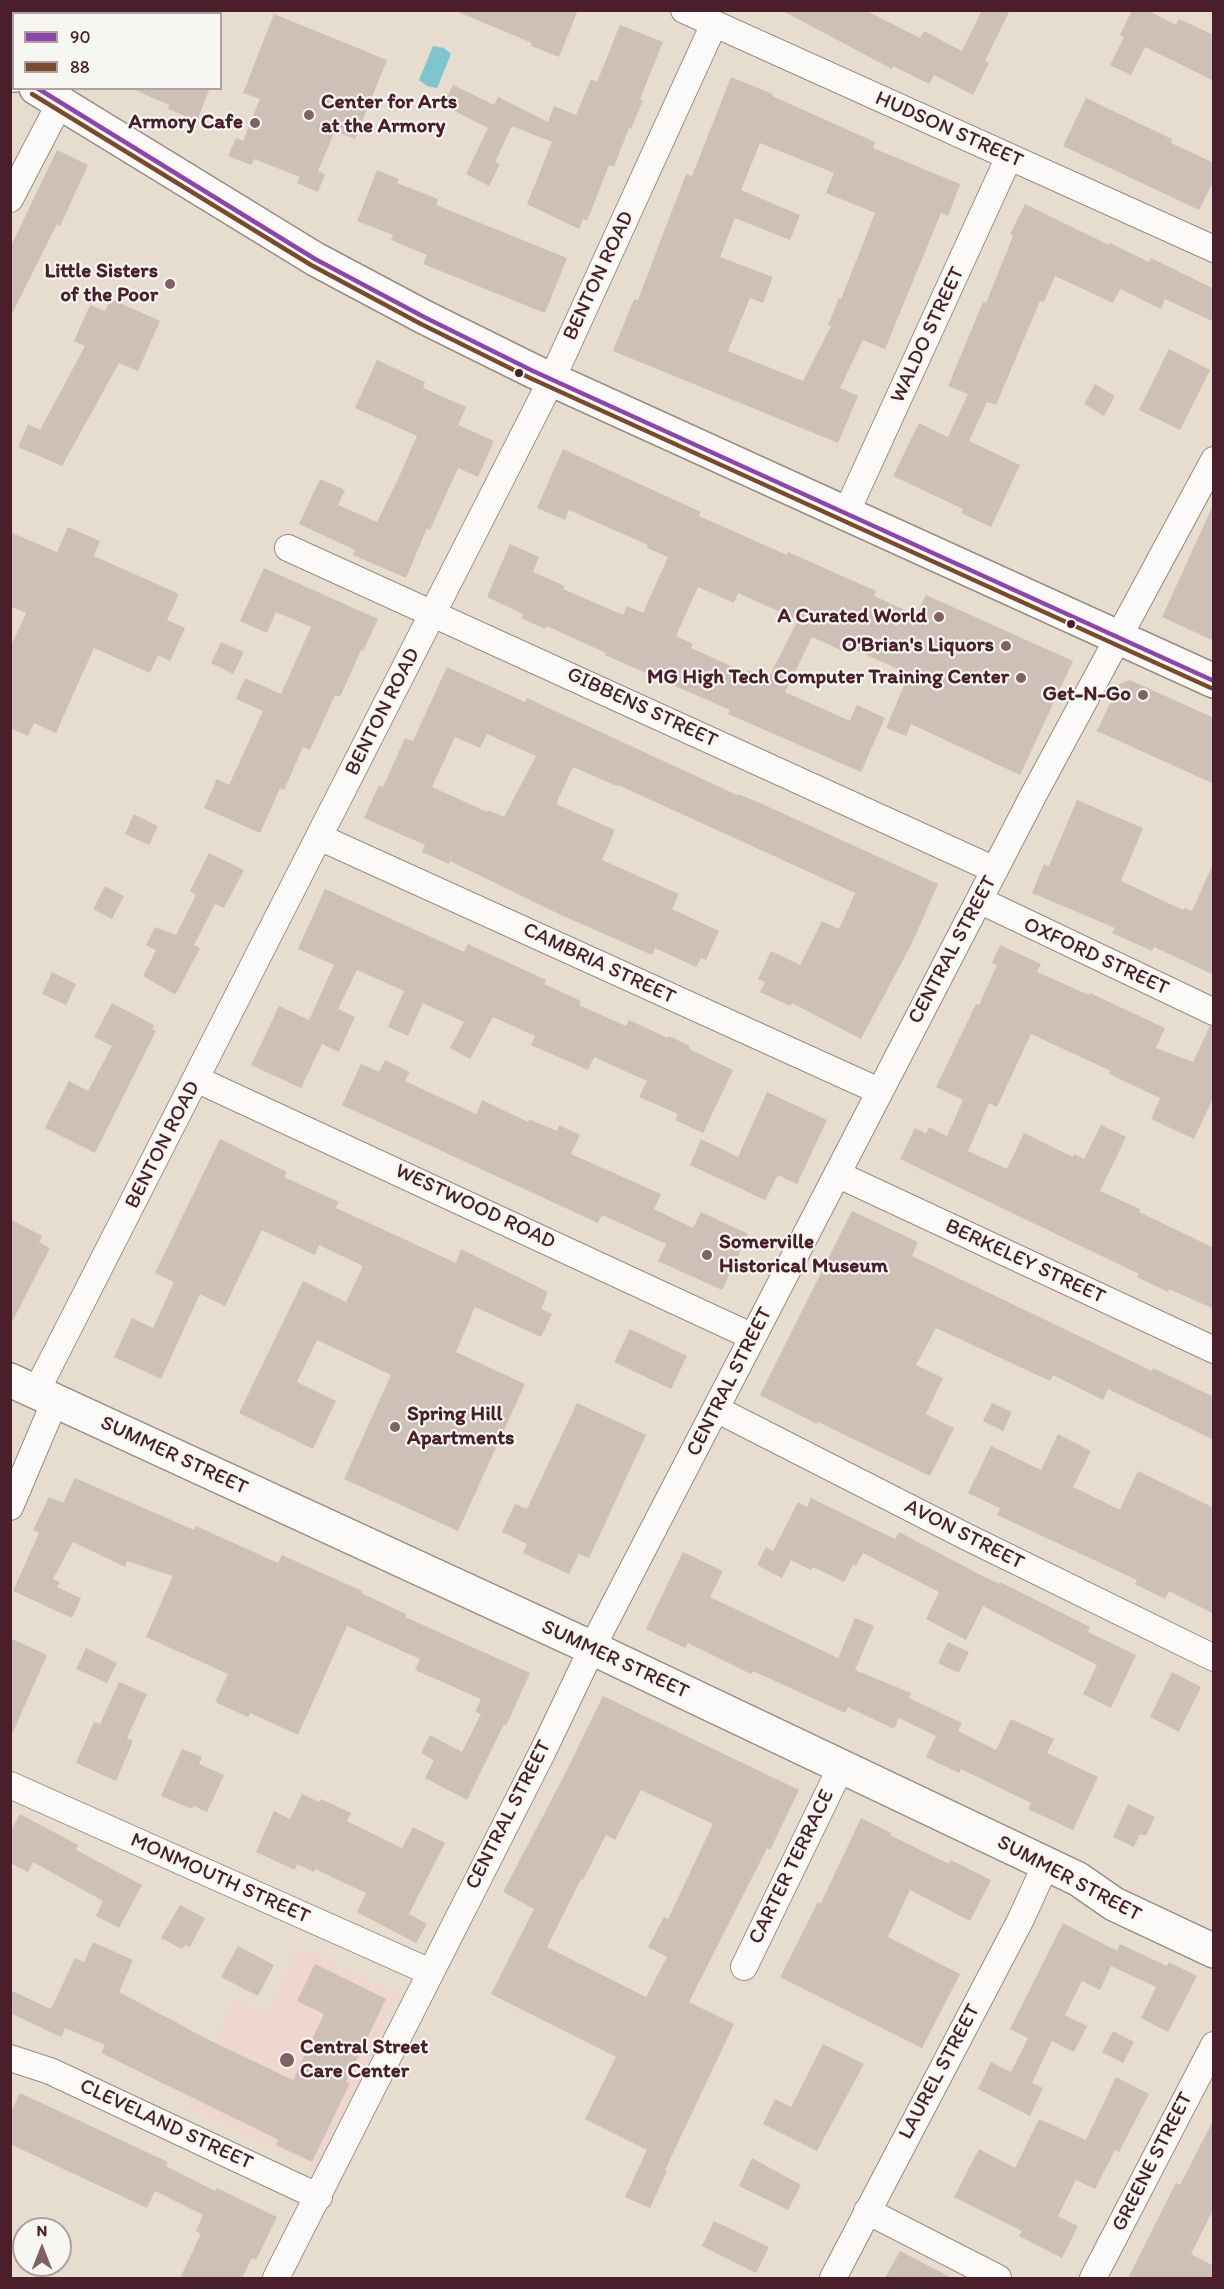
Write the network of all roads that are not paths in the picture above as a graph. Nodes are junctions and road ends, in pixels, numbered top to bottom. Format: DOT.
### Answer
graph roads {
  1 [pos="684,10"];
  2 [pos="714,24"];
  3 [pos="48,96"];
  4 [pos="1009,157"];
  5 [pos="10,199"];
  6 [pos="1214,249"];
  7 [pos="552,379"];
  8 [pos="1214,460"];
  9 [pos="846,513"];
  10 [pos="288,548"];
  11 [pos="434,614"];
  12 [pos="1118,637"];
  13 [pos="1214,681"];
  14 [pos="319,837"];
  15 [pos="995,870"];
  16 [pos="979,900"];
  17 [pos="1214,1012"];
  18 [pos="196,1079"];
  19 [pos="879,1091"];
  20 [pos="837,1174"];
  21 [pos="753,1336"];
  22 [pos="1214,1350"];
  23 [pos="34,1391"];
  24 [pos="716,1409"];
  25 [pos="10,1507"];
  26 [pos="592,1648"];
  27 [pos="1214,1658"];
  28 [pos="841,1767"];
  29 [pos="10,1785"];
  30 [pos="1046,1864"];
  31 [pos="1214,1951"];
  32 [pos="744,1967"];
  33 [pos="430,1972"];
  34 [pos="1214,2045"];
  35 [pos="10,2058"];
  36 [pos="319,2197"];
  37 [pos="867,2211"];
  38 [pos="276,2278"];
  39 [pos="833,2278"];
  40 [pos="999,2278"];
  41 [pos="1093,2278"];
  1 -- 2 [label="street, HUDSON STREET"];
  2 -- 4 [label="street, HUDSON STREET"];
  2 -- 7 [label="street, BENTON ROAD"];
  3 -- 5 [label="street"];
  3 -- 7 [label="main road"];
  4 -- 6 [label="street, HUDSON STREET"];
  4 -- 9 [label="street, WALDO STREET"];
  7 -- 9 [label="main road"];
  7 -- 11 [label="street, BENTON ROAD"];
  8 -- 12 [label="street, CENTRAL STREET"];
  9 -- 12 [label="main road"];
  10 -- 11 [label="street, GIBBENS STREET"];
  11 -- 14 [label="street, BENTON ROAD"];
  11 -- 15 [label="street, GIBBENS STREET"];
  12 -- 13 [label="main road"];
  12 -- 15 [label="street, CENTRAL STREET"];
  14 -- 18 [label="street, BENTON ROAD"];
  14 -- 19 [label="street, CAMBRIA STREET"];
  15 -- 16 [label="street, CENTRAL STREET"];
  16 -- 17 [label="street, OXFORD STREET"];
  16 -- 19 [label="street, CENTRAL STREET"];
  18 -- 21 [label="street, WESTWOOD ROAD"];
  18 -- 23 [label="street, BENTON ROAD"];
  19 -- 20 [label="street, CENTRAL STREET"];
  20 -- 21 [label="street, CENTRAL STREET"];
  20 -- 22 [label="street, BERKELEY STREET"];
  21 -- 24 [label="street, CENTRAL STREET"];
  23 -- 25 [label="street, BENTON ROAD"];
  23 -- 26 [label="main road, SUMMER STREET"];
  24 -- 26 [label="street, CENTRAL STREET"];
  24 -- 27 [label="street, AVON STREET"];
  26 -- 28 [label="main road, SUMMER STREET"];
  26 -- 33 [label="street, CENTRAL STREET"];
  28 -- 30 [label="main road, SUMMER STREET"];
  28 -- 32 [label="street, CARTER TERRACE"];
  29 -- 33 [label="street, MONMOUTH STREET"];
  30 -- 31 [label="main road, SUMMER STREET"];
  30 -- 37 [label="street, LAUREL STREET"];
  33 -- 36 [label="street, CENTRAL STREET"];
  34 -- 41 [label="street, GREENE STREET"];
  35 -- 36 [label="street, CLEVELAND STREET"];
  36 -- 38 [label="street, CENTRAL STREET"];
  37 -- 39 [label="street, LAUREL STREET"];
  37 -- 40 [label="street"];
}
